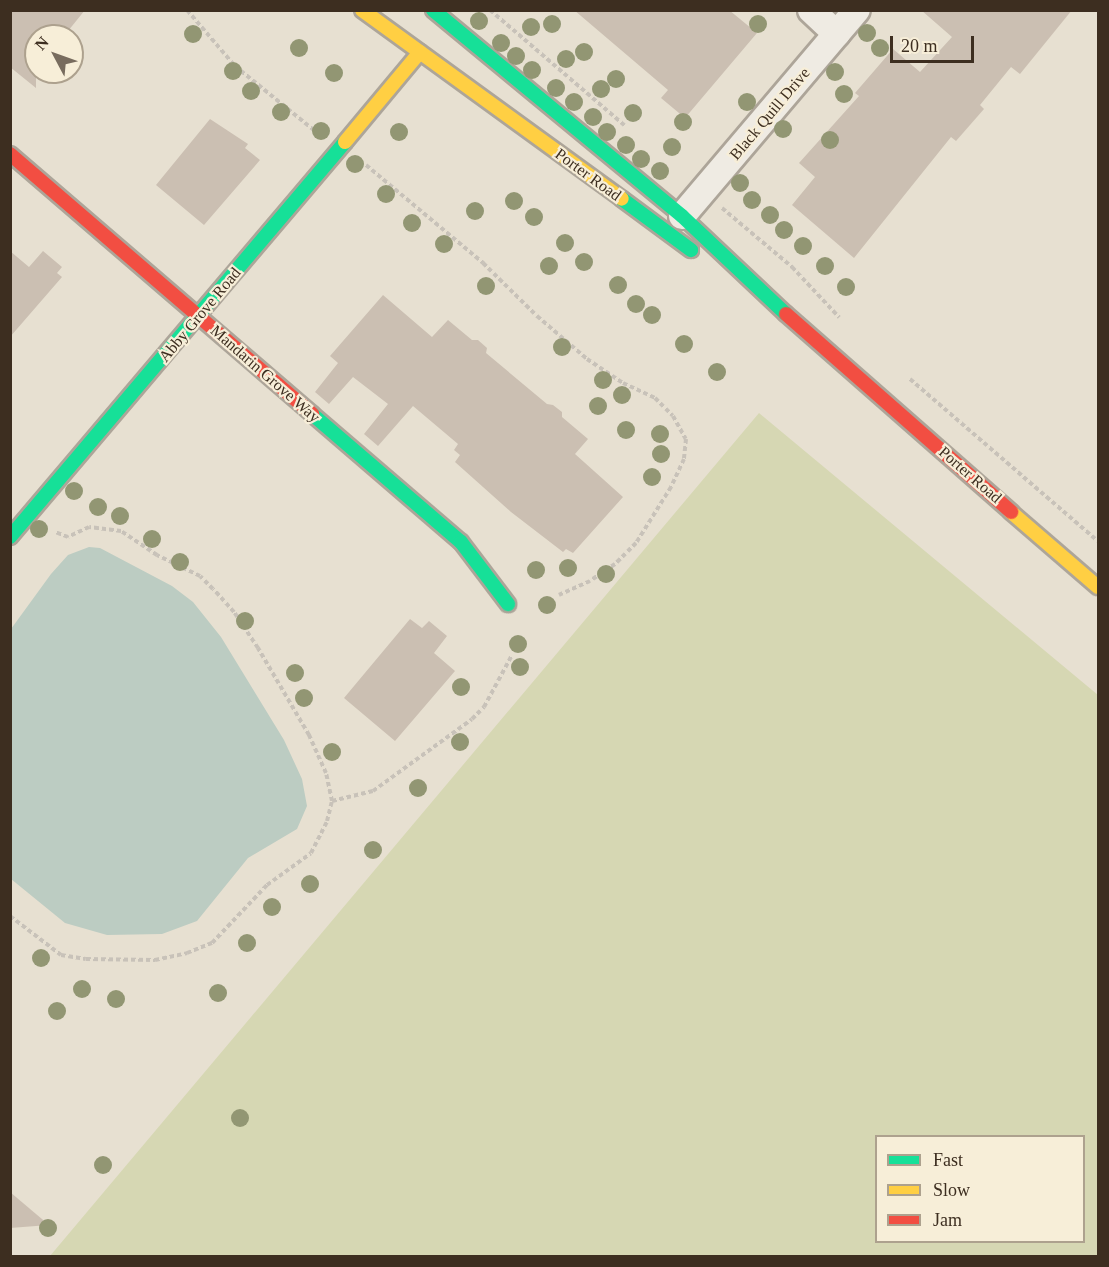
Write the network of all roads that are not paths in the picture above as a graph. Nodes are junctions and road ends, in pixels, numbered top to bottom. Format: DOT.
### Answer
graph roads {
  1 [pos="362,10"];
  2 [pos="433,10"];
  3 [pos="811,10"];
  4 [pos="857,10"];
  5 [pos="837,34"];
  6 [pos="420,52"];
  7 [pos="10,154"];
  8 [pos="682,216"];
  9 [pos="698,255"];
  10 [pos="717,269"];
  11 [pos="199,317"];
  12 [pos="813,339"];
  13 [pos="10,537"];
  14 [pos="1098,587"];
  15 [pos="508,604"];
  1 -- 6 [label="main road, Porter Road"];
  2 -- 8 [label="main road, Porter Road"];
  3 -- 5 [label="street"];
  4 -- 5 [label="street, Black Quill Drive"];
  5 -- 8 [label="street, Black Quill Drive"];
  6 -- 9 [label="main road, Porter Road"];
  6 -- 11 [label="main road, Abby Grove Road"];
  7 -- 11 [label="main road, Mandarin Grove Way"];
  8 -- 12 [label="main road, Porter Road"];
  10 -- 12 [label="main road, Porter Road"];
  11 -- 13 [label="main road, Abby Grove Road"];
  11 -- 15 [label="main road, Mandarin Grove Way"];
  12 -- 14 [label="main road, Porter Road"];
}
